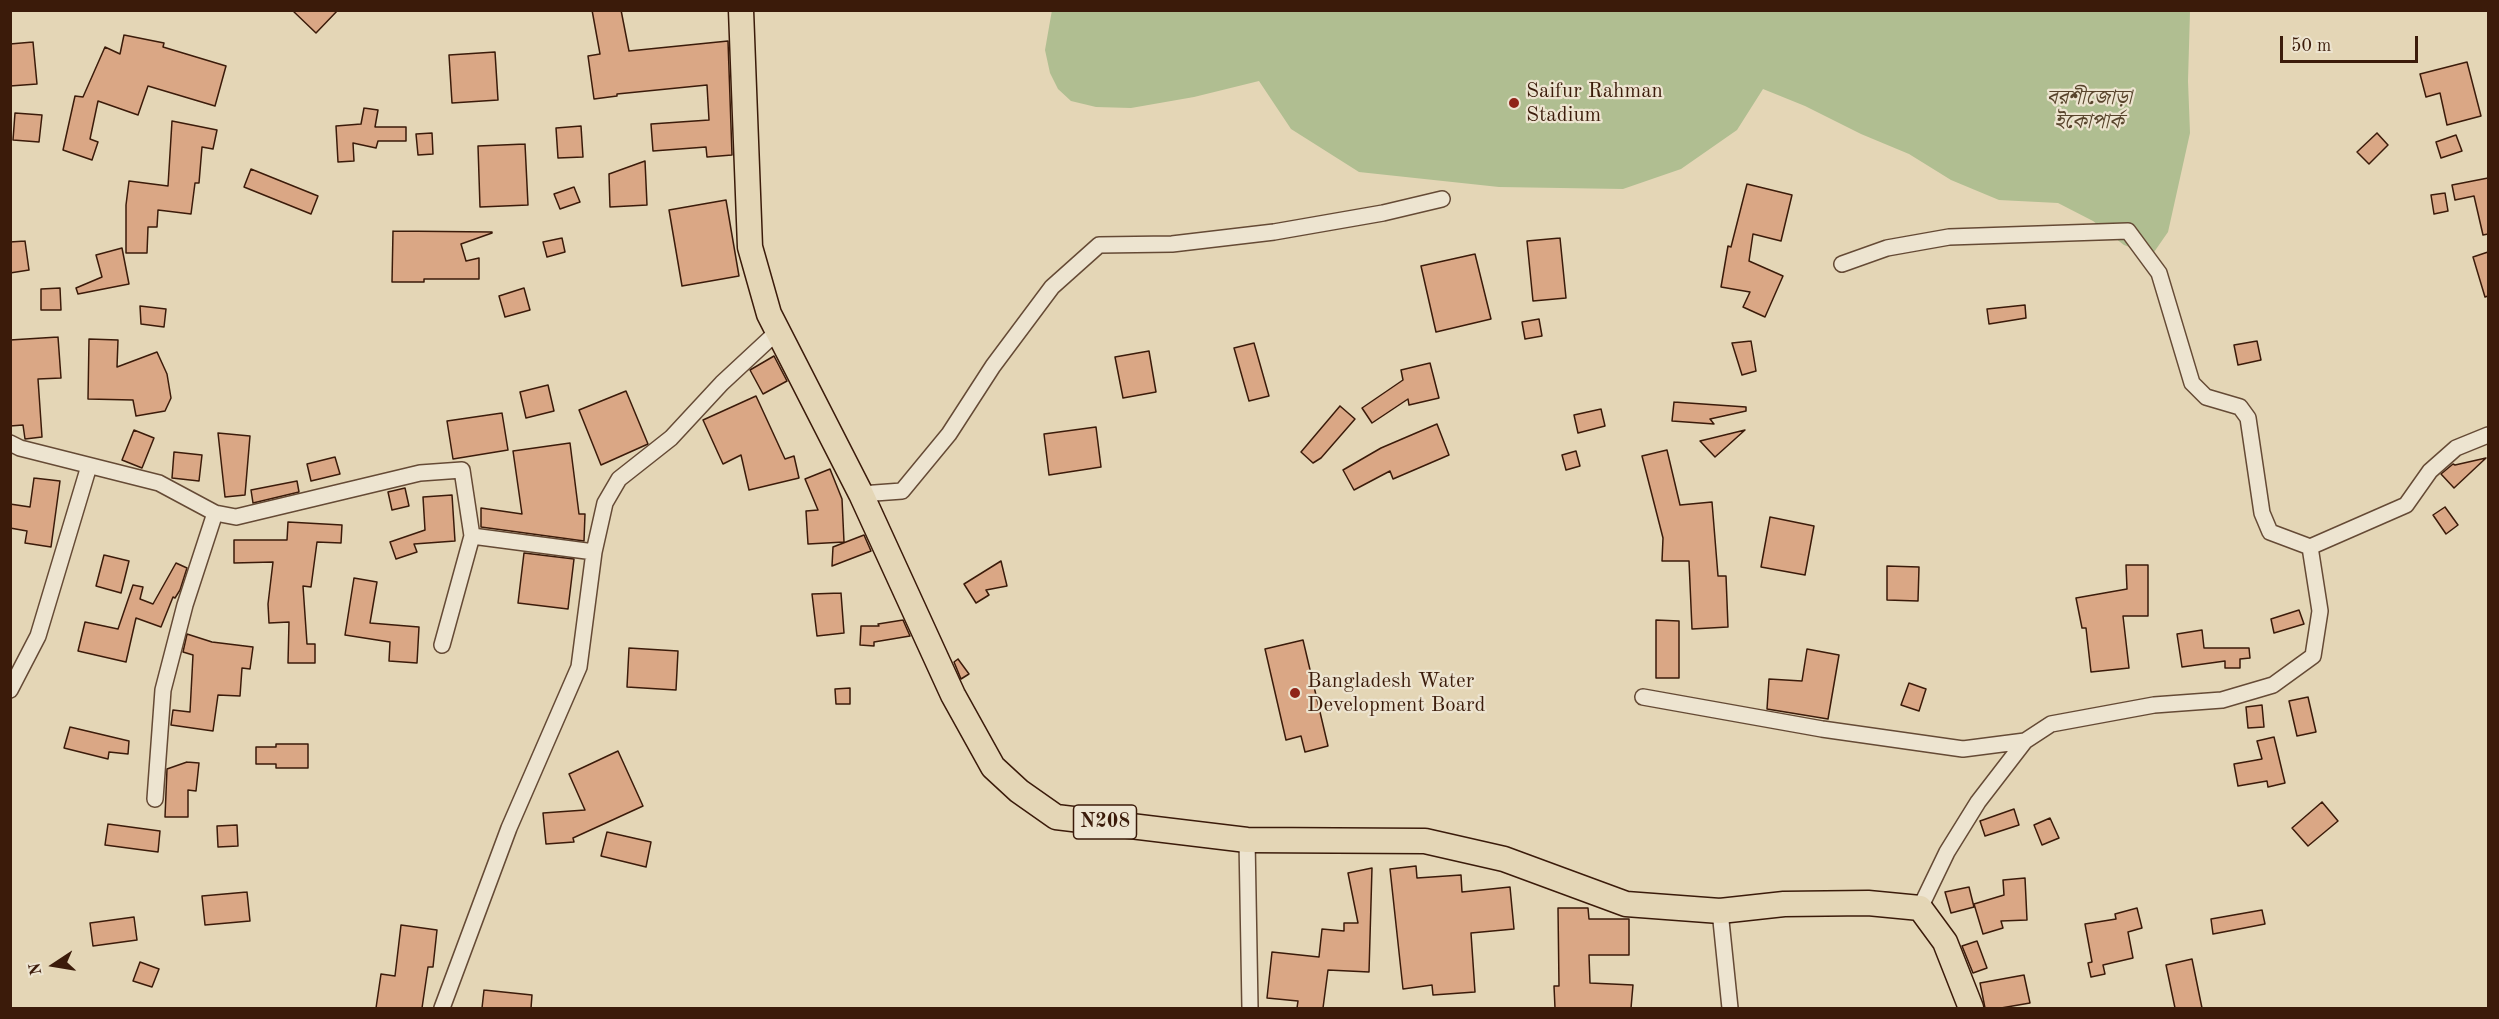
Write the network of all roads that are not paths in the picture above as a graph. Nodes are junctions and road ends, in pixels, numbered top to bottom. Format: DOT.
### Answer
graph roads {
  1 [pos="741,10"];
  2 [pos="1442,199"];
  3 [pos="1842,264"];
  4 [pos="778,331"];
  5 [pos="2488,435"];
  6 [pos="10,443"];
  7 [pos="89,466"];
  8 [pos="861,494"];
  9 [pos="215,513"];
  10 [pos="472,536"];
  11 [pos="2310,547"];
  12 [pos="594,552"];
  13 [pos="442,645"];
  14 [pos="10,690"];
  15 [pos="1643,697"];
  16 [pos="2025,741"];
  17 [pos="155,799"];
  18 [pos="1247,840"];
  19 [pos="1920,908"];
  20 [pos="1720,911"];
  21 [pos="442,1008"];
  22 [pos="1250,1008"];
  23 [pos="1730,1008"];
  24 [pos="1971,1008"];
  1 -- 4 [label="highway, N208"];
  2 -- 8 [label="street"];
  3 -- 11 [label="street"];
  4 -- 8 [label="highway, N208"];
  4 -- 12 [label="street"];
  5 -- 11 [label="street"];
  6 -- 7 [label="street"];
  7 -- 9 [label="street"];
  7 -- 14 [label="street"];
  8 -- 18 [label="highway, N208"];
  9 -- 10 [label="street"];
  9 -- 17 [label="street"];
  10 -- 12 [label="street"];
  10 -- 13 [label="street"];
  11 -- 16 [label="street"];
  12 -- 21 [label="street"];
  15 -- 16 [label="street"];
  16 -- 19 [label="street"];
  18 -- 20 [label="highway, N208"];
  18 -- 22 [label="street"];
  19 -- 20 [label="highway, N208"];
  19 -- 24 [label="highway"];
  20 -- 23 [label="street"];
}
